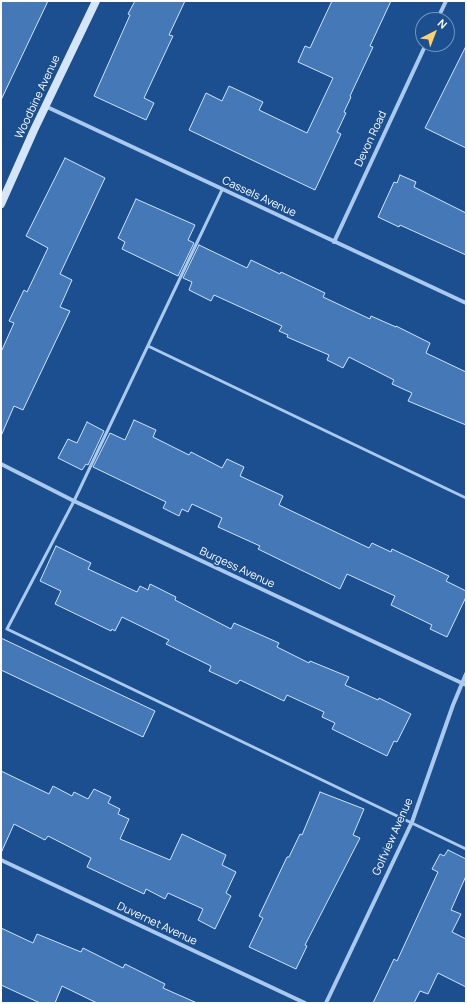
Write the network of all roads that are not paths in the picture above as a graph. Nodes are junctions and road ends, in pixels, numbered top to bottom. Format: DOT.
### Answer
graph roads {
  1 [pos="96,1"];
  2 [pos="446,1"];
  3 [pos="441,12"];
  4 [pos="422,52"];
  5 [pos="45,106"];
  6 [pos="222,190"];
  7 [pos="1,204"];
  8 [pos="334,242"];
  9 [pos="466,303"];
  10 [pos="148,346"];
  11 [pos="1,464"];
  12 [pos="466,498"];
  13 [pos="74,501"];
  14 [pos="466,674"];
  15 [pos="464,684"];
  16 [pos="412,822"];
  17 [pos="466,849"];
  18 [pos="1,860"];
  19 [pos="305,1003"];
  20 [pos="326,1003"];
  1 -- 5 [label="main road, Woodbine Avenue"];
  2 -- 3 [label="street"];
  4 -- 8 [label="street, Devon Road"];
  5 -- 6 [label="street, Cassels Avenue"];
  5 -- 7 [label="main road, Woodbine Avenue"];
  6 -- 8 [label="street, Cassels Avenue"];
  6 -- 10 [label="lane"];
  8 -- 9 [label="street, Cassels Avenue"];
  10 -- 12 [label="lane"];
  10 -- 13 [label="lane"];
  11 -- 13 [label="street, Burgess Avenue"];
  13 -- 15 [label="street, Burgess Avenue"];
  13 -- 16 [label="lane"];
  14 -- 15 [label="street, Golfview Avenue"];
  15 -- 16 [label="street, Golfview Avenue"];
  16 -- 17 [label="lane"];
  16 -- 20 [label="street, Golfview Avenue"];
  18 -- 19 [label="street, Duvernet Avenue"];
}
